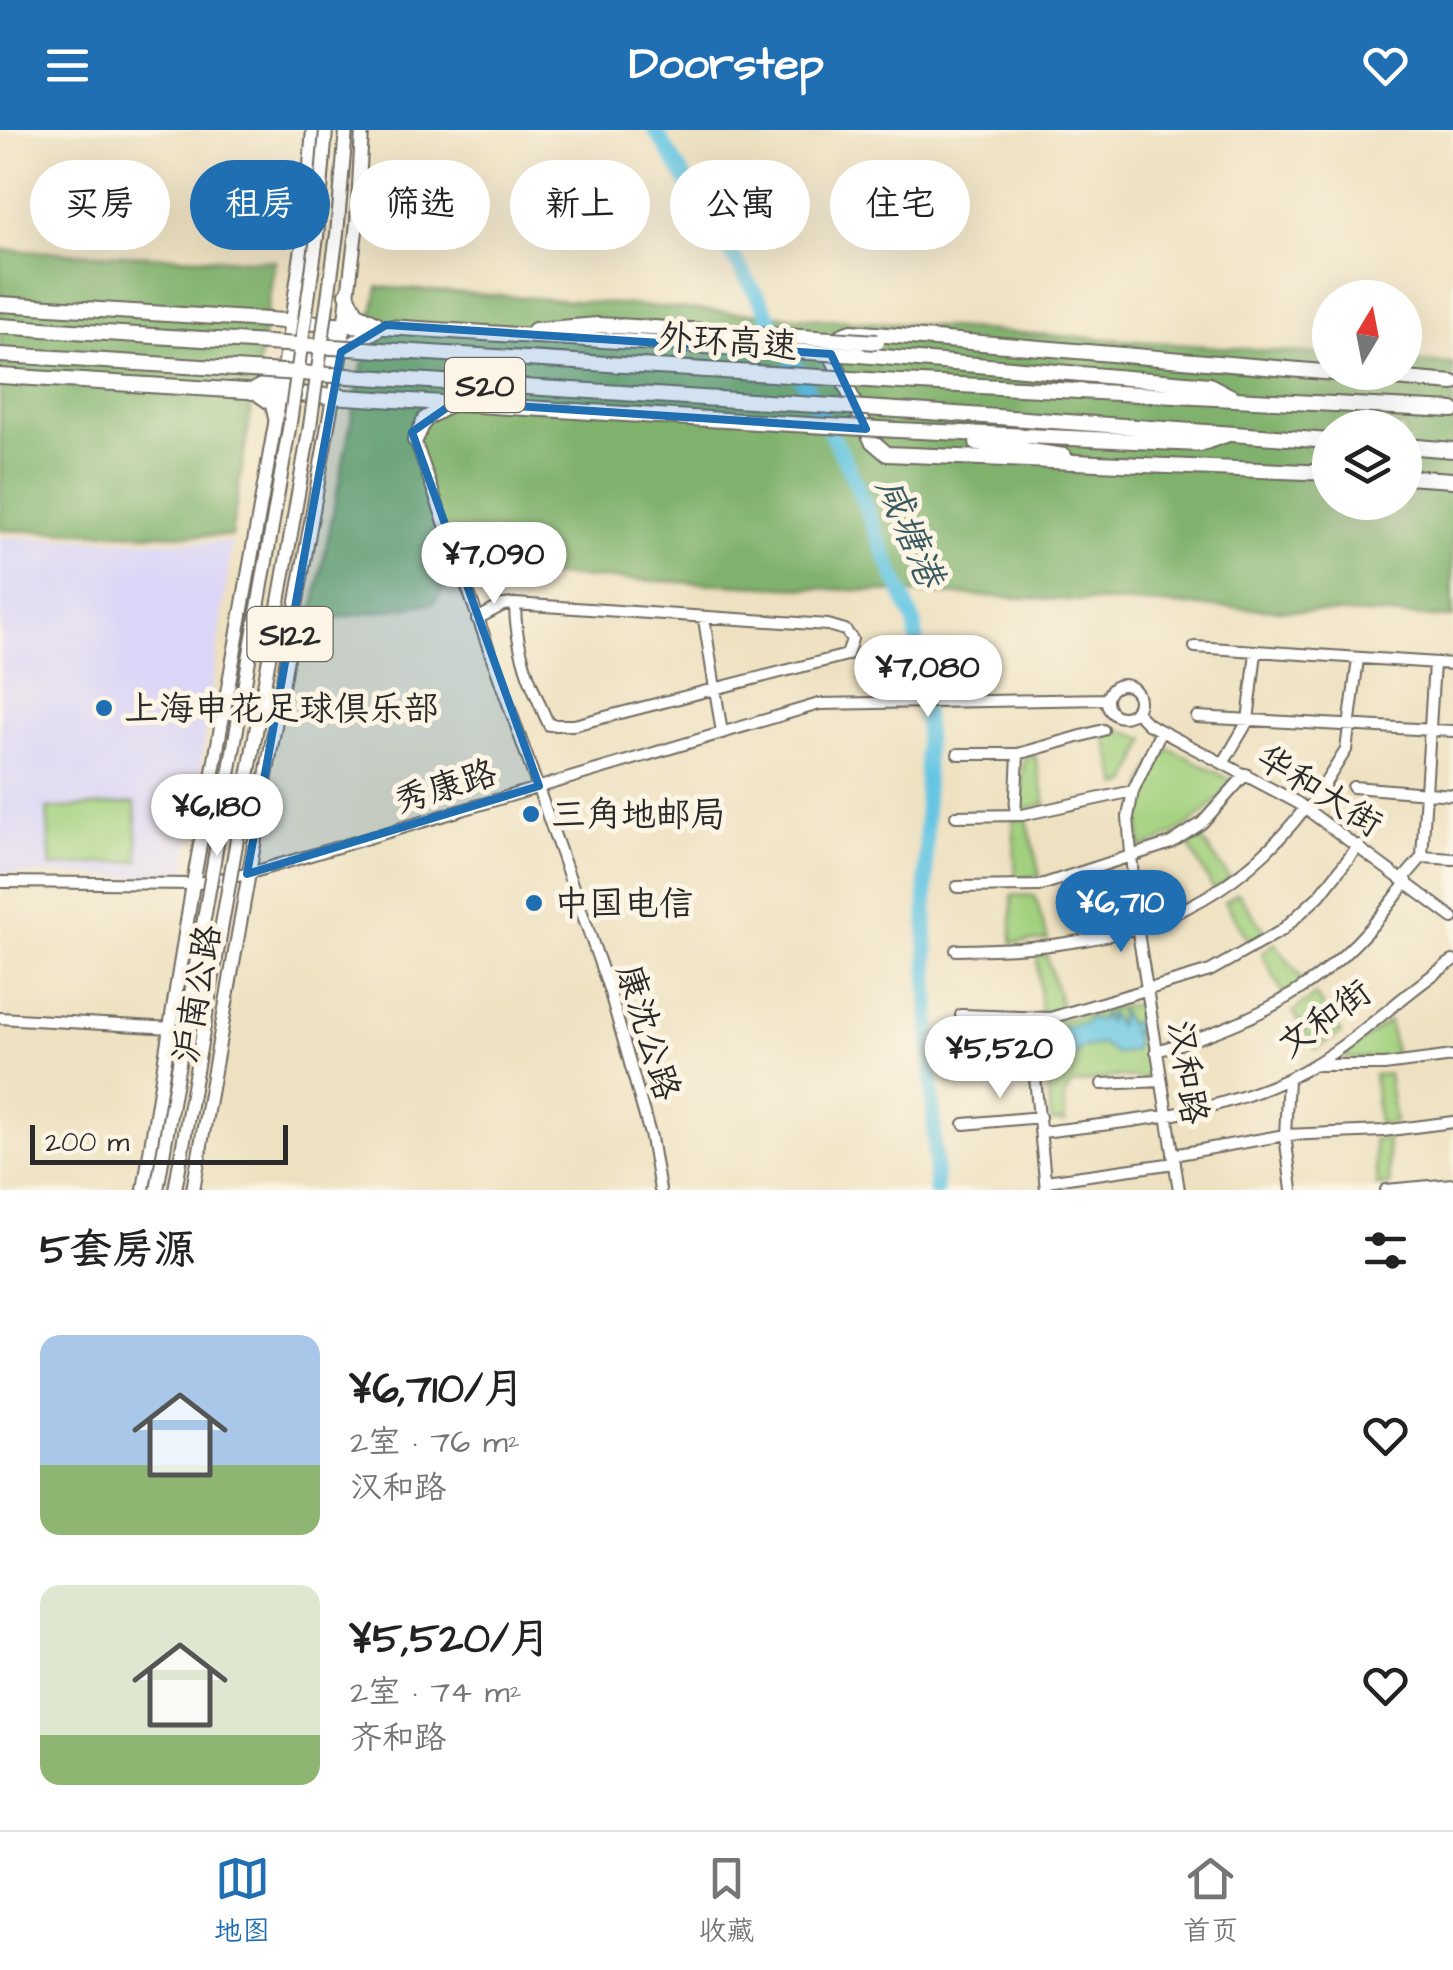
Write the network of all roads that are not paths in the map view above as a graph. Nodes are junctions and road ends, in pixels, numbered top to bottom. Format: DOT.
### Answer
graph roads {
  1 [pos="313,130"];
  2 [pos="326,130"];
  3 [pos="346,130"];
  4 [pos="362,130"];
  5 [pos="347,294"];
  6 [pos="0,304"];
  7 [pos="291,322"];
  8 [pos="344,325"];
  9 [pos="386,325"];
  10 [pos="0,326"];
  11 [pos="519,334"];
  12 [pos="1000,347"];
  13 [pos="973,348"];
  14 [pos="341,352"];
  15 [pos="0,355"];
  16 [pos="1038,368"];
  17 [pos="283,374"];
  18 [pos="0,376"];
  19 [pos="1453,383"];
  20 [pos="250,392"];
  21 [pos="334,394"];
  22 [pos="280,396"];
  23 [pos="1238,401"];
  24 [pos="455,402"];
  25 [pos="1453,410"];
  26 [pos="276,418"];
  27 [pos="948,433"];
  28 [pos="1232,433"];
  29 [pos="415,440"];
  30 [pos="1312,440"];
  31 [pos="1422,447"];
  32 [pos="1453,450"];
  33 [pos="1137,466"];
  34 [pos="1312,472"];
  35 [pos="1422,478"];
  36 [pos="1453,480"];
  37 [pos="515,604"];
  38 [pos="477,619"];
  39 [pos="704,619"];
  40 [pos="1195,647"];
  41 [pos="1256,652"];
  42 [pos="1358,660"];
  43 [pos="1434,663"];
  44 [pos="1453,664"];
  45 [pos="714,691"];
  46 [pos="1107,698"];
  47 [pos="1136,712"];
  48 [pos="1197,717"];
  49 [pos="1248,721"];
  50 [pos="1351,726"];
  51 [pos="1103,730"];
  52 [pos="1429,730"];
  53 [pos="1162,731"];
  54 [pos="1453,732"];
  55 [pos="722,733"];
  56 [pos="958,754"];
  57 [pos="1018,754"];
  58 [pos="1224,762"];
  59 [pos="1246,774"];
  60 [pos="540,786"];
  61 [pos="1353,787"];
  62 [pos="1133,791"];
  63 [pos="1426,793"];
  64 [pos="1453,795"];
  65 [pos="1306,809"];
  66 [pos="1015,815"];
  67 [pos="956,816"];
  68 [pos="1358,846"];
  69 [pos="1422,857"];
  70 [pos="1132,858"];
  71 [pos="1453,859"];
  72 [pos="248,874"];
  73 [pos="1406,880"];
  74 [pos="0,882"];
  75 [pos="193,884"];
  76 [pos="957,887"];
  77 [pos="1453,918"];
  78 [pos="1137,926"];
  79 [pos="956,950"];
  80 [pos="1453,961"];
  81 [pos="1147,991"];
  82 [pos="962,1016"];
  83 [pos="0,1018"];
  84 [pos="172,1028"];
  85 [pos="1156,1050"];
  86 [pos="1453,1056"];
  87 [pos="962,1058"];
  88 [pos="1314,1065"];
  89 [pos="1288,1080"];
  90 [pos="1161,1082"];
  91 [pos="1102,1084"];
  92 [pos="1040,1117"];
  93 [pos="1167,1117"];
  94 [pos="1453,1122"];
  95 [pos="964,1124"];
  96 [pos="1042,1132"];
  97 [pos="1284,1135"];
  98 [pos="1174,1159"];
  99 [pos="1453,1184"];
  100 [pos="1046,1186"];
  101 [pos="144,1190"];
  102 [pos="157,1190"];
  103 [pos="174,1190"];
  104 [pos="193,1190"];
  105 [pos="660,1190"];
  106 [pos="1179,1190"];
  107 [pos="1292,1190"];
  108 [pos="1386,1190"];
  1 -- 7 [label="main road, 沪南公路"];
  2 -- 102 [label="main road, bridge"];
  3 -- 103 [label="main road, bridge"];
  4 -- 5 [label="main road, 沪南公路"];
  5 -- 8 [label="main road, 沪南公路"];
  5 -- 9 [label="highway"];
  6 -- 7 [label="highway"];
  7 -- 8 [label="highway"];
  7 -- 17 [label="main road, 沪南公路"];
  8 -- 9 [label="highway"];
  8 -- 14 [label="main road, 沪南公路"];
  8 -- 17 [label="highway"];
  9 -- 11 [label="highway"];
  9 -- 14 [label="highway"];
  10 -- 23 [label="highway, 外环高速 / S20, bridge"];
  11 -- 13 [label="highway, bridge"];
  11 -- 16 [label="highway, bridge"];
  12 -- 13 [label="highway"];
  12 -- 19 [label="highway"];
  12 -- 33 [label="highway"];
  13 -- 16 [label="highway"];
  14 -- 21 [label="main road, 沪南公路"];
  14 -- 22 [label="highway"];
  15 -- 28 [label="highway, 外环高速 / S20, bridge"];
  16 -- 23 [label="highway"];
  17 -- 20 [label="highway"];
  17 -- 22 [label="main road, 沪南公路"];
  18 -- 20 [label="highway"];
  20 -- 22 [label="highway"];
  20 -- 26 [label="highway"];
  21 -- 22 [label="highway"];
  21 -- 24 [label="highway"];
  21 -- 72 [label="main road, 沪南公路 / S122"];
  22 -- 26 [label="main road, 沪南公路 / S122"];
  23 -- 25 [label="highway, 外环高速 / S20"];
  24 -- 27 [label="highway, bridge"];
  24 -- 29 [label="highway"];
  26 -- 75 [label="main road, 沪南公路 / S122"];
  27 -- 28 [label="highway"];
  27 -- 33 [label="highway"];
  28 -- 30 [label="highway, 外环高速 / S20"];
  29 -- 38 [label="street, 康沈公路"];
  31 -- 32 [label="highway"];
  33 -- 34 [label="highway"];
  35 -- 36 [label="highway"];
  37 -- 38 [label="street"];
  37 -- 39 [label="street"];
  37 -- 45 [label="street"];
  38 -- 60 [label="street, 康沈公路"];
  39 -- 45 [label="street"];
  39 -- 45 [label="street"];
  40 -- 41 [label="street"];
  41 -- 42 [label="street"];
  41 -- 49 [label="street"];
  42 -- 43 [label="street"];
  42 -- 50 [label="street"];
  43 -- 44 [label="street"];
  43 -- 52 [label="street"];
  45 -- 55 [label="street"];
  46 -- 47 [label="street"];
  46 -- 47 [label="street"];
  46 -- 55 [label="street, 秀康路"];
  47 -- 53 [label="street, 华和大街"];
  48 -- 49 [label="street"];
  49 -- 50 [label="street"];
  49 -- 58 [label="street"];
  50 -- 52 [label="street"];
  50 -- 65 [label="street"];
  51 -- 57 [label="street"];
  52 -- 54 [label="street"];
  52 -- 63 [label="street"];
  53 -- 58 [label="street, 华和大街"];
  53 -- 62 [label="street, 汉和路"];
  55 -- 60 [label="street, 秀康路"];
  56 -- 57 [label="street"];
  57 -- 66 [label="street"];
  58 -- 59 [label="street, 华和大街"];
  59 -- 65 [label="street, 华和大街"];
  59 -- 70 [label="street"];
  60 -- 72 [label="street, 秀康路"];
  60 -- 105 [label="street, 康沈公路"];
  61 -- 63 [label="street"];
  62 -- 66 [label="street"];
  62 -- 70 [label="street, 汉和路"];
  63 -- 64 [label="street"];
  63 -- 69 [label="street"];
  65 -- 68 [label="street, 华和大街"];
  65 -- 78 [label="street"];
  66 -- 67 [label="street"];
  68 -- 73 [label="street, 华和大街"];
  68 -- 81 [label="street"];
  69 -- 71 [label="street"];
  69 -- 73 [label="street"];
  70 -- 76 [label="street"];
  70 -- 78 [label="street, 汉和路"];
  72 -- 75 [label="street, 秀康路"];
  72 -- 104 [label="main road, 沪南公路 / S122"];
  73 -- 77 [label="street, 华和大街"];
  73 -- 85 [label="street"];
  74 -- 75 [label="street, 秀康路"];
  75 -- 84 [label="main road, 沪南公路 / S122"];
  78 -- 79 [label="street"];
  78 -- 81 [label="street, 汉和路"];
  80 -- 88 [label="street, 文和街"];
  81 -- 82 [label="street"];
  81 -- 85 [label="street, 汉和路"];
  83 -- 84 [label="street"];
  84 -- 101 [label="main road, 沪南公路 / S122"];
  85 -- 90 [label="street, 汉和路"];
  86 -- 88 [label="street"];
  87 -- 92 [label="street"];
  88 -- 89 [label="street, 文和街"];
  89 -- 93 [label="street, 文和街"];
  89 -- 97 [label="street"];
  90 -- 91 [label="street"];
  90 -- 93 [label="street, 汉和路"];
  92 -- 95 [label="street"];
  92 -- 96 [label="street"];
  93 -- 96 [label="street, 文和街"];
  93 -- 98 [label="street, 汉和路"];
  94 -- 97 [label="street"];
  96 -- 100 [label="street"];
  97 -- 98 [label="street"];
  97 -- 107 [label="street"];
  98 -- 100 [label="street"];
  98 -- 106 [label="street, 汉和路"];
  99 -- 108 [label="street"];
}
